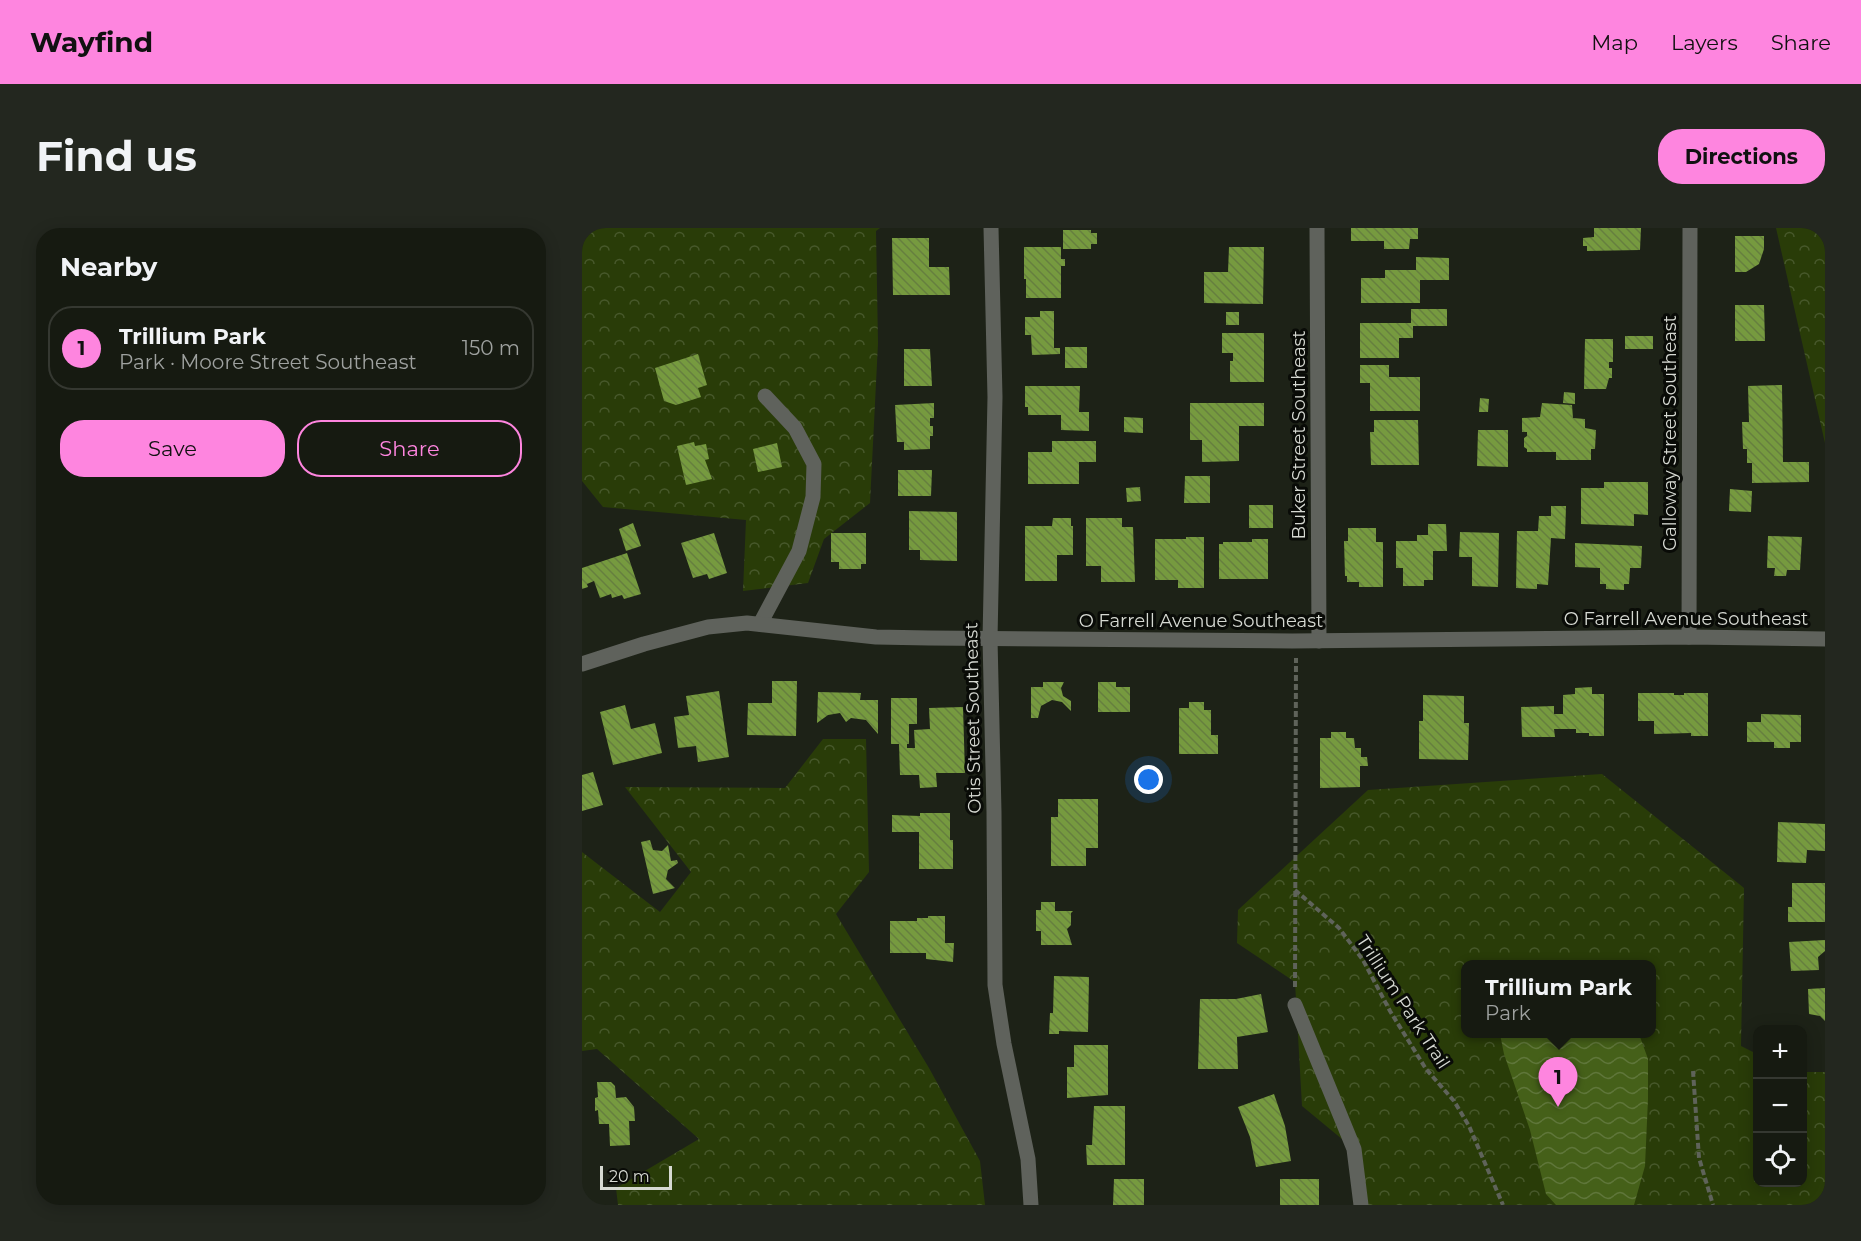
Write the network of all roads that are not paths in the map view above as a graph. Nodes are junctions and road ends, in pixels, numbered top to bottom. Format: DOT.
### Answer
graph roads {
  1 [pos="991,228"];
  2 [pos="1317,228"];
  3 [pos="1690,228"];
  4 [pos="765,396"];
  5 [pos="760,624"];
  6 [pos="1689,637"];
  7 [pos="990,639"];
  8 [pos="1825,639"];
  9 [pos="1319,641"];
  10 [pos="582,664"];
  11 [pos="1295,1005"];
  12 [pos="1030,1205"];
  13 [pos="1361,1205"];
  1 -- 7 [label="street, Otis Street Southeast"];
  2 -- 9 [label="street, Buker Street Southeast"];
  3 -- 6 [label="street, Galloway Street Southeast"];
  4 -- 5 [label="street"];
  5 -- 7 [label="street, O Farrell Avenue Southeast"];
  5 -- 10 [label="street, O Farrell Avenue Southeast"];
  6 -- 8 [label="street, O Farrell Avenue Southeast"];
  6 -- 9 [label="street, O Farrell Avenue Southeast"];
  7 -- 9 [label="street, O Farrell Avenue Southeast"];
  7 -- 12 [label="street, Otis Street Southeast"];
  11 -- 13 [label="street"];
}
